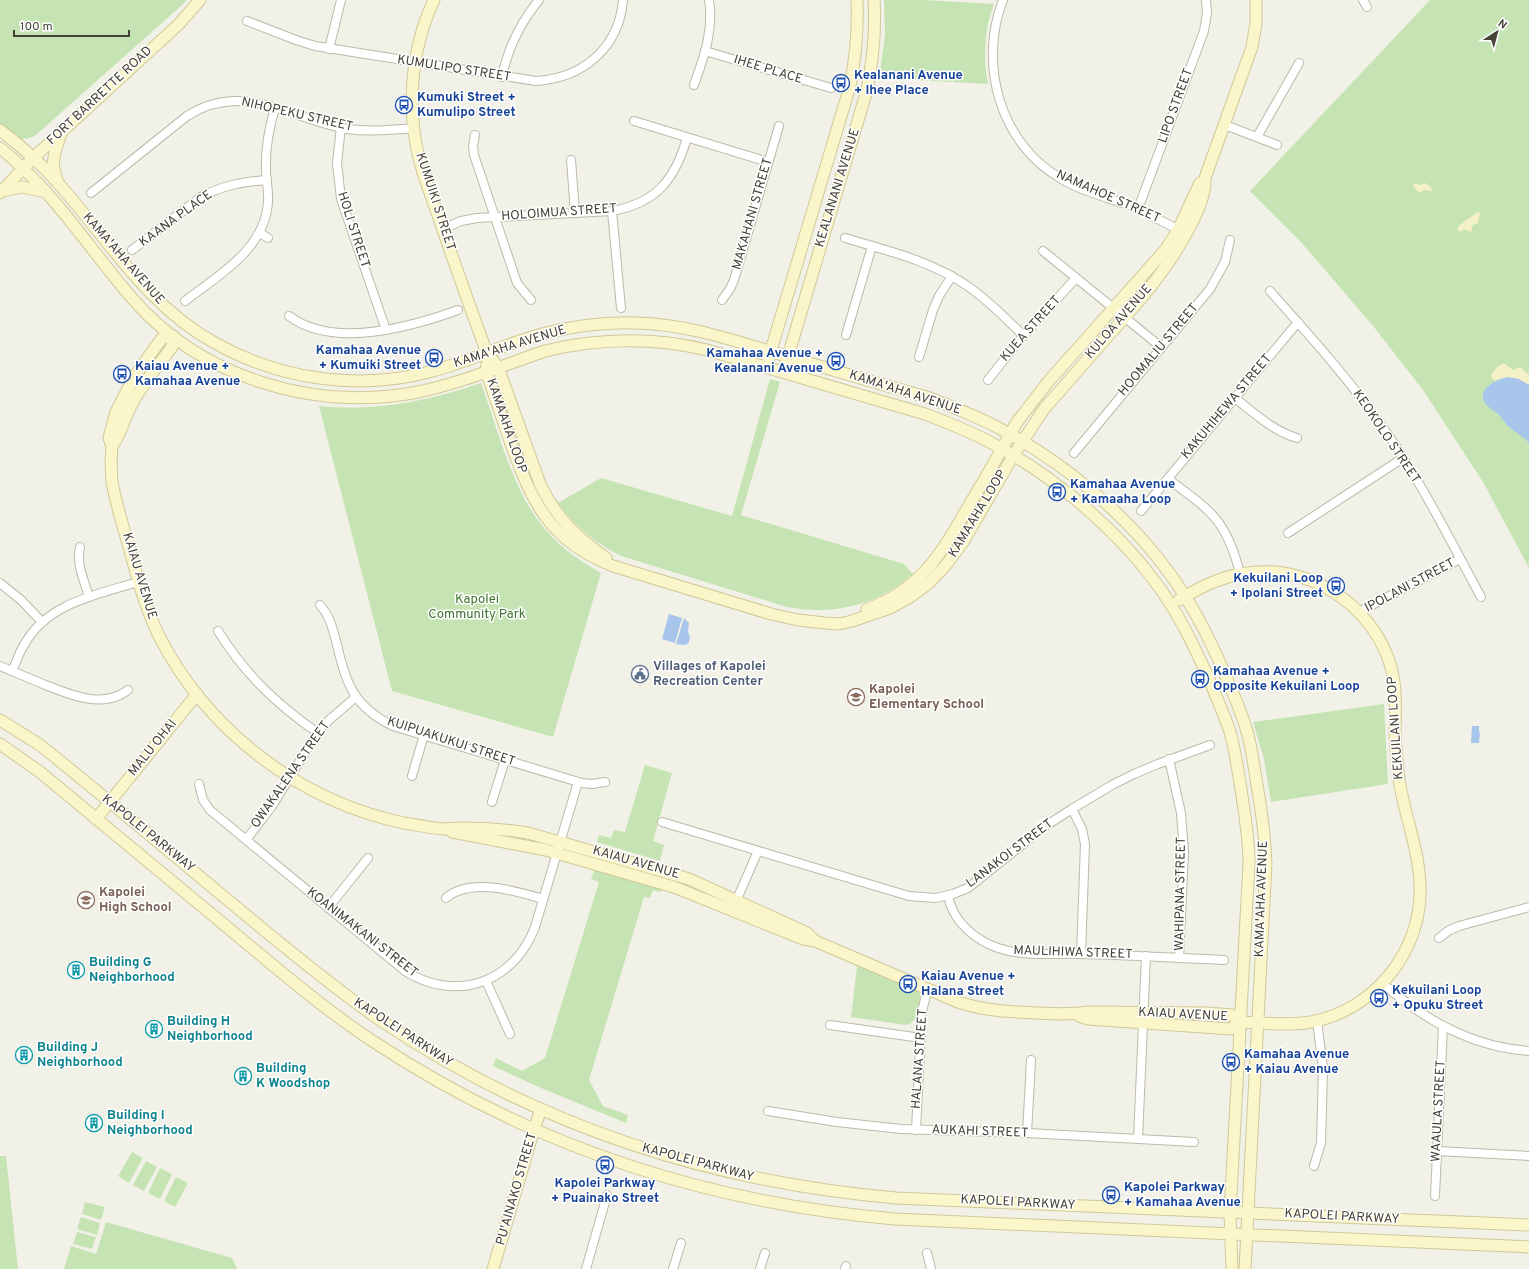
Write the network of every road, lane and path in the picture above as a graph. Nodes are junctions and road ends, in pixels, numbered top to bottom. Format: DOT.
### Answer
graph roads {
  1 [pos="200,0"];
  2 [pos="341,0"];
  3 [pos="434,0"];
  4 [pos="539,0"];
  5 [pos="623,0"];
  6 [pos="710,0"];
  7 [pos="857,0"];
  8 [pos="874,0"];
  9 [pos="1003,0"];
  10 [pos="1206,0"];
  11 [pos="1256,0"];
  12 [pos="247,21"];
  13 [pos="329,49"];
  14 [pos="706,51"];
  15 [pos="416,62"];
  16 [pos="1299,63"];
  17 [pos="502,76"];
  18 [pos="694,85"];
  19 [pos="830,88"];
  20 [pos="275,108"];
  21 [pos="634,121"];
  22 [pos="1225,125"];
  23 [pos="779,126"];
  24 [pos="341,127"];
  25 [pos="414,128"];
  26 [pos="0,130"];
  27 [pos="61,132"];
  28 [pos="475,136"];
  29 [pos="1257,137"];
  30 [pos="688,138"];
  31 [pos="1277,145"];
  32 [pos="0,148"];
  33 [pos="33,158"];
  34 [pos="572,160"];
  35 [pos="768,162"];
  36 [pos="24,168"];
  37 [pos="267,180"];
  38 [pos="57,181"];
  39 [pos="1,192"];
  40 [pos="46,192"];
  41 [pos="91,193"];
  42 [pos="1138,209"];
  43 [pos="612,211"];
  44 [pos="575,213"];
  45 [pos="494,217"];
  46 [pos="443,229"];
  47 [pos="1182,232"];
  48 [pos="260,233"];
  49 [pos="268,238"];
  50 [pos="845,238"];
  51 [pos="1230,240"];
  52 [pos="872,246"];
  53 [pos="132,250"];
  54 [pos="1043,250"];
  55 [pos="952,276"];
  56 [pos="1076,278"];
  57 [pos="1270,291"];
  58 [pos="531,300"];
  59 [pos="722,300"];
  60 [pos="185,301"];
  61 [pos="621,308"];
  62 [pos="1113,308"];
  63 [pos="458,310"];
  64 [pos="289,316"];
  65 [pos="1124,317"];
  66 [pos="183,322"];
  67 [pos="1298,322"];
  68 [pos="386,330"];
  69 [pos="173,336"];
  70 [pos="846,336"];
  71 [pos="1024,336"];
  72 [pos="1161,348"];
  73 [pos="771,351"];
  74 [pos="487,353"];
  75 [pos="788,356"];
  76 [pos="919,357"];
  77 [pos="498,367"];
  78 [pos="766,367"];
  79 [pos="486,371"];
  80 [pos="783,372"];
  81 [pos="988,380"];
  82 [pos="1235,398"];
  83 [pos="1010,435"];
  84 [pos="1297,438"];
  85 [pos="1022,442"];
  86 [pos="1002,449"];
  87 [pos="1074,453"];
  88 [pos="1013,456"];
  89 [pos="1403,458"];
  90 [pos="1168,478"];
  91 [pos="1141,511"];
  92 [pos="1288,533"];
  93 [pos="80,547"];
  94 [pos="1460,559"];
  95 [pos="619,567"];
  96 [pos="1240,574"];
  97 [pos="138,582"];
  98 [pos="0,583"];
  99 [pos="1185,596"];
  100 [pos="89,597"];
  101 [pos="1481,597"];
  102 [pos="320,605"];
  103 [pos="1171,605"];
  104 [pos="1359,612"];
  105 [pos="811,621"];
  106 [pos="42,622"];
  107 [pos="218,631"];
  108 [pos="0,666"];
  109 [pos="12,671"];
  110 [pos="128,690"];
  111 [pos="197,694"];
  112 [pos="356,698"];
  113 [pos="0,720"];
  114 [pos="318,733"];
  115 [pos="424,735"];
  116 [pos="0,744"];
  117 [pos="1210,745"];
  118 [pos="1169,759"];
  119 [pos="505,760"];
  120 [pos="412,776"];
  121 [pos="290,777"];
  122 [pos="578,782"];
  123 [pos="605,782"];
  124 [pos="199,784"];
  125 [pos="109,802"];
  126 [pos="492,802"];
  127 [pos="1072,809"];
  128 [pos="96,819"];
  129 [pos="662,822"];
  130 [pos="444,829"];
  131 [pos="246,840"];
  132 [pos="560,841"];
  133 [pos="758,850"];
  134 [pos="556,853"];
  135 [pos="368,858"];
  136 [pos="948,895"];
  137 [pos="446,898"];
  138 [pos="543,899"];
  139 [pos="734,905"];
  140 [pos="1529,907"];
  141 [pos="328,908"];
  142 [pos="1439,938"];
  143 [pos="1081,954"];
  144 [pos="1146,956"];
  145 [pos="1179,958"];
  146 [pos="1224,960"];
  147 [pos="486,980"];
  148 [pos="1382,983"];
  149 [pos="928,988"];
  150 [pos="1144,1018"];
  151 [pos="1317,1021"];
  152 [pos="1240,1022"];
  153 [pos="1257,1023"];
  154 [pos="830,1025"];
  155 [pos="1443,1026"];
  156 [pos="510,1034"];
  157 [pos="921,1038"];
  158 [pos="1529,1051"];
  159 [pos="1031,1060"];
  160 [pos="541,1109"];
  161 [pos="768,1111"];
  162 [pos="534,1129"];
  163 [pos="916,1130"];
  164 [pos="1026,1133"];
  165 [pos="1138,1138"];
  166 [pos="1194,1142"];
  167 [pos="1437,1152"];
  168 [pos="1529,1156"];
  169 [pos="1314,1166"];
  170 [pos="607,1195"];
  171 [pos="1435,1196"];
  172 [pos="1230,1213"];
  173 [pos="1248,1213"];
  174 [pos="1529,1225"];
  175 [pos="1231,1234"];
  176 [pos="1246,1234"];
  177 [pos="681,1243"];
  178 [pos="1529,1247"];
  179 [pos="765,1253"];
  180 [pos="927,1253"];
  181 [pos="494,1269"];
  182 [pos="586,1269"];
  183 [pos="673,1269"];
  184 [pos="760,1269"];
  185 [pos="931,1269"];
  186 [pos="1232,1269"];
  187 [pos="1245,1269"];
  1 -- 27 [label="street, FORT BARRETTE ROAD"];
  2 -- 13 [label="street"];
  3 -- 15 [label="street, KUMUIKI STREET"];
  4 -- 17 [label="street"];
  5 -- 17 [label="street, KUMULIPO STREET"];
  6 -- 14 [label="street"];
  7 -- 73 [label="street, KEALANANI AVENUE"];
  8 -- 75 [label="street, KEALANANI AVENUE"];
  9 -- 42 [label="street, NAMAHOE STREET"];
  10 -- 42 [label="street, LIPO STREET"];
  11 -- 22 [label="street, KULOA AVENUE"];
  12 -- 13 [label="street, KUMULIPO STREET"];
  13 -- 15 [label="street, KUMULIPO STREET"];
  14 -- 18 [label="street"];
  14 -- 19 [label="street, IHEE PLACE"];
  15 -- 17 [label="street, KUMULIPO STREET"];
  15 -- 25 [label="street, KUMUIKI STREET"];
  16 -- 29 [label="street"];
  20 -- 24 [label="street, NIHOPEKU STREET"];
  20 -- 37 [label="street"];
  20 -- 41 [label="street, NIHOPEKU STREET"];
  21 -- 30 [label="street"];
  22 -- 29 [label="street"];
  22 -- 47 [label="street, KULOA AVENUE"];
  23 -- 35 [label="street, MAKAHANI STREET"];
  24 -- 25 [label="street, NIHOPEKU STREET"];
  24 -- 68 [label="street, HOLI STREET"];
  25 -- 46 [label="street, KUMUIKI STREET"];
  26 -- 33 [label="street, KAMA'AHA AVENUE"];
  27 -- 33 [label="street, FORT BARRETTE ROAD"];
  27 -- 38 [label="street"];
  28 -- 45 [label="street"];
  29 -- 31 [label="street"];
  30 -- 35 [label="street"];
  30 -- 43 [label="street, HOLOIMUA STREET"];
  32 -- 36 [label="street, KAMA'AHA AVENUE"];
  33 -- 36 [label="street, FORT BARRETTE ROAD"];
  33 -- 38 [label="street, KAMA'AHA AVENUE"];
  34 -- 44 [label="street"];
  35 -- 59 [label="street, MAKAHANI STREET"];
  36 -- 39 [label="street, FORT BARRETTE ROAD"];
  36 -- 40 [label="street, KAMA'AHA AVENUE"];
  37 -- 48 [label="street"];
  37 -- 53 [label="street, KAANA PLACE"];
  38 -- 66 [label="street, KAMA'AHA AVENUE"];
  39 -- 40 [label="street"];
  40 -- 69 [label="street, KAMA'AHA AVENUE"];
  42 -- 47 [label="street, NAMAHOE STREET"];
  43 -- 44 [label="street, HOLOIMUA STREET"];
  43 -- 61 [label="street"];
  44 -- 45 [label="street, HOLOIMUA STREET"];
  45 -- 46 [label="street, HOLOIMUA STREET"];
  45 -- 58 [label="street"];
  46 -- 74 [label="street, KUMUIKI STREET"];
  47 -- 62 [label="street, KULOA AVENUE"];
  47 -- 65 [label="street, KULOA AVENUE"];
  48 -- 49 [label="street"];
  48 -- 60 [label="street"];
  50 -- 52 [label="street"];
  51 -- 72 [label="street, HOOMALIU STREET"];
  52 -- 55 [label="street"];
  52 -- 70 [label="street"];
  54 -- 56 [label="street"];
  55 -- 71 [label="street"];
  55 -- 76 [label="street"];
  56 -- 62 [label="street"];
  56 -- 71 [label="street, KUEA STREET"];
  57 -- 67 [label="street, KEOKOLO STREET"];
  62 -- 65 [label="street"];
  62 -- 83 [label="street, KULOA AVENUE"];
  63 -- 68 [label="street"];
  64 -- 68 [label="street"];
  65 -- 72 [label="street"];
  65 -- 85 [label="street, KULOA AVENUE"];
  66 -- 69 [label="street, KAIAU AVENUE"];
  66 -- 74 [label="street, KAMA'AHA AVENUE"];
  67 -- 82 [label="street, KAKUHIHEWA STREET"];
  67 -- 89 [label="street, KEOKOLO STREET"];
  69 -- 79 [label="street, KAMA'AHA AVENUE"];
  69 -- 97 [label="street, KAIAU AVENUE"];
  71 -- 81 [label="street, KUEA STREET"];
  72 -- 87 [label="street, HOOMALIU STREET"];
  73 -- 74 [label="street, KAMA'AHA AVENUE"];
  73 -- 75 [label="street, KAMA'AHA AVENUE"];
  73 -- 78 [label="street, KEALANANI AVENUE"];
  74 -- 77 [label="street, KAMAAHA LOOP"];
  74 -- 79 [label="street, KAMAAHA LOOP"];
  75 -- 80 [label="street, KEALANANI AVENUE"];
  75 -- 83 [label="street, KAMA'AHA AVENUE"];
  77 -- 78 [label="street, KAMA'AHA AVENUE"];
  77 -- 79 [label="street, KAMA'AHA AVENUE"];
  77 -- 95 [label="street, KAMAAHA LOOP"];
  78 -- 80 [label="street, KAMA'AHA AVENUE"];
  79 -- 95 [label="street, KAMAAHA LOOP"];
  80 -- 86 [label="street, KAMA'AHA AVENUE"];
  82 -- 84 [label="street"];
  82 -- 90 [label="street, KAKUHIHEWA STREET"];
  83 -- 85 [label="street, KAMA'AHA AVENUE"];
  83 -- 86 [label="street, KULOA AVENUE"];
  85 -- 88 [label="street, KULOA AVENUE"];
  85 -- 99 [label="street, KAMA'AHA AVENUE"];
  86 -- 88 [label="street, KAMA'AHA AVENUE"];
  86 -- 105 [label="street, KAMAAHA LOOP"];
  88 -- 103 [label="street, KAMA'AHA AVENUE"];
  88 -- 105 [label="street, KAMAAHA LOOP"];
  89 -- 92 [label="street"];
  89 -- 94 [label="street, KEOKOLO STREET"];
  90 -- 91 [label="street, KAKUHIHEWA STREET"];
  90 -- 96 [label="street"];
  93 -- 100 [label="street"];
  94 -- 101 [label="street, KEOKOLO STREET"];
  94 -- 104 [label="street, IPOLANI STREET"];
  95 -- 105 [label="street, KAMAAHA LOOP"];
  96 -- 99 [label="street, KEKUILANI LOOP"];
  96 -- 104 [label="street, KEKUILANI LOOP"];
  97 -- 100 [label="street"];
  97 -- 111 [label="street, KAIAU AVENUE"];
  98 -- 106 [label="street"];
  99 -- 103 [label="street, KEKUILANI LOOP"];
  99 -- 153 [label="street, KAMA'AHA AVENUE"];
  100 -- 106 [label="street"];
  102 -- 112 [label="street, KUIPUAKUKUI STREET"];
  103 -- 152 [label="street, KAMA'AHA AVENUE"];
  104 -- 148 [label="street, KEKUILANI LOOP"];
  106 -- 109 [label="street"];
  107 -- 114 [label="street"];
  108 -- 109 [label="street"];
  109 -- 110 [label="street"];
  111 -- 121 [label="street, KAIAU AVENUE"];
  111 -- 125 [label="street, MALU OHAI"];
  112 -- 114 [label="street, OWAKALENA STREET"];
  112 -- 115 [label="street, KUIPUAKUKUI STREET"];
  113 -- 125 [label="street, KAPOLEI PARKWAY"];
  114 -- 121 [label="street, OWAKALENA STREET"];
  115 -- 119 [label="street, KUIPUAKUKUI STREET"];
  115 -- 120 [label="street"];
  116 -- 128 [label="street, KAPOLEI PARKWAY"];
  117 -- 118 [label="street, LANAKOI STREET"];
  118 -- 127 [label="street, LANAKOI STREET"];
  118 -- 145 [label="street, WAHIPANA STREET"];
  119 -- 122 [label="street, KUIPUAKUKUI STREET"];
  119 -- 126 [label="street"];
  121 -- 130 [label="street, KAIAU AVENUE"];
  121 -- 131 [label="street, OWAKALENA STREET"];
  122 -- 123 [label="street, KUIPUAKUKUI STREET"];
  122 -- 132 [label="street, KOANIMAKANI STREET"];
  124 -- 131 [label="street, KOANIMAKANI STREET"];
  125 -- 128 [label="street, MALU OHAI"];
  125 -- 160 [label="street, KAPOLEI PARKWAY"];
  127 -- 136 [label="street, LANAKOI STREET"];
  127 -- 143 [label="street"];
  128 -- 162 [label="street, KAPOLEI PARKWAY"];
  129 -- 133 [label="street, LANAKOI STREET"];
  130 -- 132 [label="street, KAIAU AVENUE"];
  130 -- 134 [label="street, KAIAU AVENUE"];
  131 -- 141 [label="street, KOANIMAKANI STREET"];
  132 -- 134 [label="street, KOANIMAKANI STREET"];
  132 -- 139 [label="street, KAIAU AVENUE"];
  133 -- 136 [label="street, LANAKOI STREET"];
  133 -- 139 [label="street"];
  134 -- 138 [label="street, KOANIMAKANI STREET"];
  134 -- 139 [label="street, KAIAU AVENUE"];
  135 -- 141 [label="street"];
  136 -- 143 [label="street, MAULIHIWA STREET"];
  137 -- 138 [label="street"];
  138 -- 147 [label="street, KOANIMAKANI STREET"];
  139 -- 149 [label="street, KAIAU AVENUE"];
  140 -- 142 [label="street"];
  141 -- 147 [label="street, KOANIMAKANI STREET"];
  143 -- 144 [label="street, MAULIHIWA STREET"];
  144 -- 145 [label="street, MAULIHIWA STREET"];
  144 -- 150 [label="street"];
  145 -- 146 [label="street, MAULIHIWA STREET"];
  147 -- 156 [label="street"];
  148 -- 151 [label="street, KEKUILANI LOOP"];
  148 -- 155 [label="street"];
  149 -- 150 [label="street, KAIAU AVENUE"];
  149 -- 157 [label="street, HALANA STREET"];
  150 -- 152 [label="street, KAIAU AVENUE"];
  150 -- 165 [label="street"];
  151 -- 153 [label="street, KEKUILANI LOOP"];
  151 -- 169 [label="street"];
  152 -- 153 [label="street, KEKUILANI LOOP"];
  152 -- 172 [label="street, KAMA'AHA AVENUE"];
  153 -- 173 [label="street, KAMA'AHA AVENUE"];
  154 -- 157 [label="street"];
  155 -- 158 [label="street"];
  155 -- 167 [label="street, WAAULA STREET"];
  157 -- 163 [label="street, HALANA STREET"];
  159 -- 164 [label="street"];
  160 -- 162 [label="street, PU'AINAKO STREET"];
  160 -- 172 [label="street, KAPOLEI PARKWAY"];
  161 -- 163 [label="street, AUKAHI STREET"];
  162 -- 175 [label="street, KAPOLEI PARKWAY"];
  162 -- 181 [label="street, PU'AINAKO STREET"];
  163 -- 164 [label="street, AUKAHI STREET"];
  164 -- 165 [label="street, AUKAHI STREET"];
  165 -- 166 [label="street, AUKAHI STREET"];
  167 -- 168 [label="street"];
  167 -- 171 [label="street, WAAULA STREET"];
  170 -- 182 [label="street"];
  172 -- 173 [label="street, KAPOLEI PARKWAY"];
  172 -- 175 [label="street, KAMA'AHA AVENUE"];
  173 -- 174 [label="street, KAPOLEI PARKWAY"];
  173 -- 176 [label="street, KAMA'AHA AVENUE"];
  175 -- 176 [label="street, KAPOLEI PARKWAY"];
  175 -- 186 [label="street, KAMA'AHA AVENUE"];
  176 -- 178 [label="street, KAPOLEI PARKWAY"];
  176 -- 187 [label="street, KAMA'AHA AVENUE"];
  177 -- 183 [label="street"];
  179 -- 184 [label="street"];
  180 -- 185 [label="street"];
}
